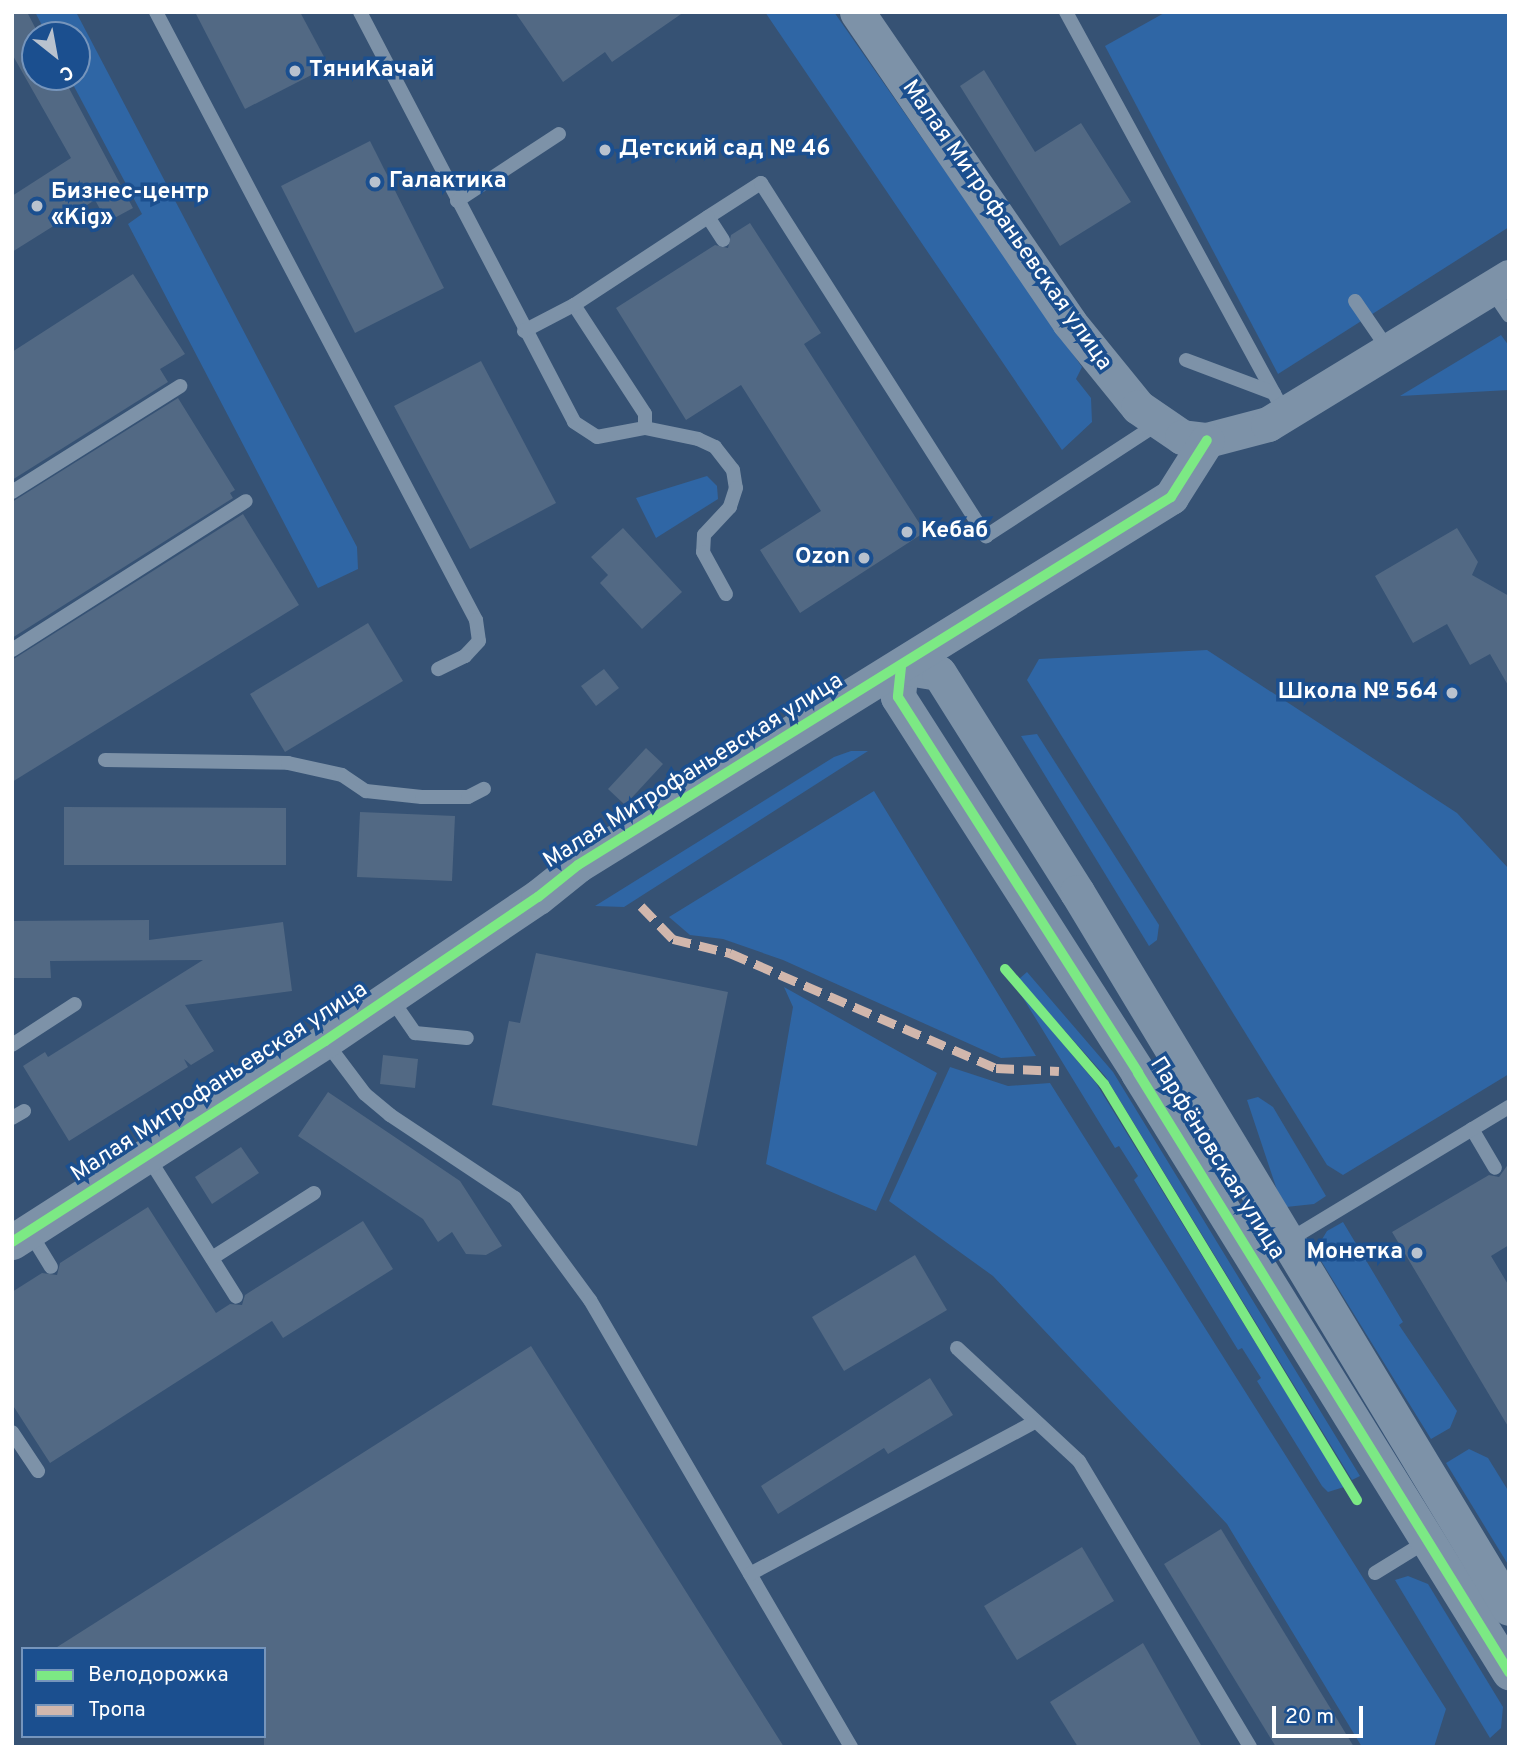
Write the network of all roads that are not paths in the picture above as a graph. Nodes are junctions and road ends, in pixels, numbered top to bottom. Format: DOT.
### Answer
graph roads {
  1 [pos="156,12"];
  2 [pos="360,12"];
  3 [pos="857,12"];
  4 [pos="1066,12"];
  5 [pos="559,134"];
  6 [pos="457,201"];
  7 [pos="708,217"];
  8 [pos="723,240"];
  9 [pos="1503,294"];
  10 [pos="1354,301"];
  11 [pos="574,305"];
  12 [pos="524,331"];
  13 [pos="1390,353"];
  14 [pos="1186,360"];
  15 [pos="180,386"];
  16 [pos="1280,404"];
  17 [pos="1157,424"];
  18 [pos="645,428"];
  19 [pos="1207,440"];
  20 [pos="12,492"];
  21 [pos="246,500"];
  22 [pos="726,594"];
  23 [pos="12,650"];
  24 [pos="438,669"];
  25 [pos="939,673"];
  26 [pos="900,682"];
  27 [pos="105,760"];
  28 [pos="484,789"];
  29 [pos="390,997"];
  30 [pos="75,1004"];
  31 [pos="467,1038"];
  32 [pos="325,1041"];
  33 [pos="12,1045"];
  34 [pos="1509,1107"];
  35 [pos="1472,1129"];
  36 [pos="148,1157"];
  37 [pos="1495,1167"];
  38 [pos="314,1193"];
  39 [pos="20,1237"];
  40 [pos="1284,1242"];
  41 [pos="212,1258"];
  42 [pos="1255,1260"];
  43 [pos="51,1267"];
  44 [pos="236,1297"];
  45 [pos="957,1348"];
  46 [pos="1036,1422"];
  47 [pos="12,1432"];
  48 [pos="38,1471"];
  49 [pos="1442,1532"];
  50 [pos="1375,1573"];
  51 [pos="750,1574"];
  52 [pos="1509,1608"];
  53 [pos="1509,1672"];
  54 [pos="851,1747"];
  55 [pos="1250,1747"];
  1 -- 24 [label="lane"];
  2 -- 6 [label="lane"];
  3 -- 17 [label="street, Малая Митрофаньевская улица"];
  4 -- 16 [label="lane"];
  5 -- 6 [label="lane"];
  6 -- 12 [label="lane"];
  7 -- 8 [label="lane"];
  7 -- 11 [label="lane"];
  7 -- 17 [label="lane"];
  9 -- 13 [label="street, Малая Митрофаньевская улица"];
  10 -- 13 [label="lane"];
  11 -- 12 [label="lane"];
  11 -- 18 [label="lane"];
  12 -- 18 [label="lane"];
  13 -- 16 [label="street, Малая Митрофаньевская улица"];
  14 -- 16 [label="lane"];
  15 -- 20 [label="lane"];
  16 -- 19 [label="street, Малая Митрофаньевская улица"];
  17 -- 19 [label="street, Малая Митрофаньевская улица"];
  18 -- 22 [label="lane"];
  19 -- 25 [label="street"];
  19 -- 26 [label="street, Малая Митрофаньевская улица"];
  21 -- 23 [label="lane"];
  25 -- 26 [label="street"];
  25 -- 40 [label="street, Парфёновская улица"];
  26 -- 29 [label="street, Малая Митрофаньевская улица"];
  26 -- 42 [label="street, Парфёновская улица"];
  27 -- 28 [label="lane"];
  29 -- 31 [label="lane"];
  29 -- 32 [label="street, Малая Митрофаньевская улица"];
  30 -- 33 [label="lane"];
  32 -- 36 [label="street, Малая Митрофаньевская улица"];
  32 -- 51 [label="lane"];
  34 -- 35 [label="lane"];
  35 -- 37 [label="lane"];
  35 -- 40 [label="lane"];
  36 -- 39 [label="street, Малая Митрофаньевская улица"];
  36 -- 41 [label="lane"];
  38 -- 41 [label="lane"];
  39 -- 43 [label="lane"];
  40 -- 42 [label="lane"];
  40 -- 49 [label="street, Парфёновская улица"];
  41 -- 44 [label="lane"];
  42 -- 49 [label="street, Парфёновская улица"];
  45 -- 46 [label="lane"];
  46 -- 51 [label="lane"];
  46 -- 55 [label="lane"];
  47 -- 48 [label="lane"];
  49 -- 50 [label="lane"];
  49 -- 52 [label="street, Парфёновская улица"];
  49 -- 53 [label="street, Парфёновская улица"];
  51 -- 54 [label="lane"];
}
